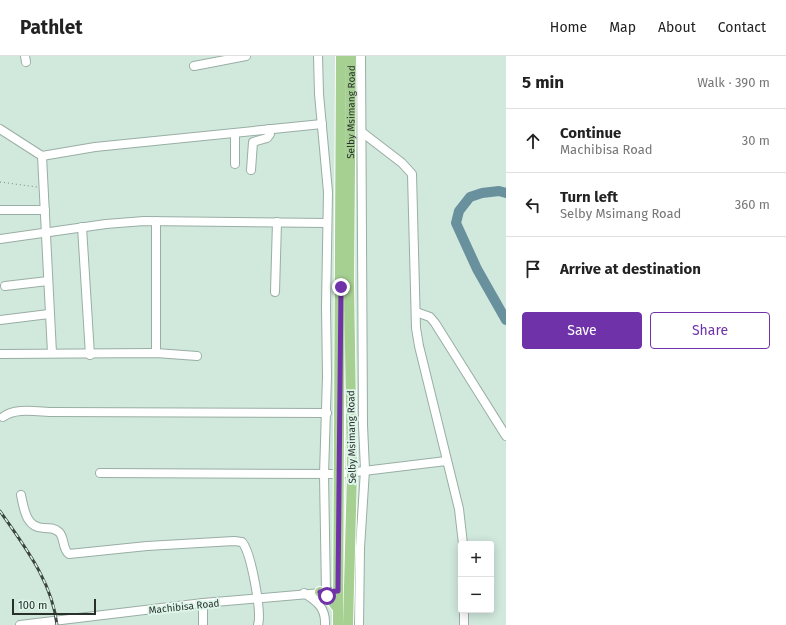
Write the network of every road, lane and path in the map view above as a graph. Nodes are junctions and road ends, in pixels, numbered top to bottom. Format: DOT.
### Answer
graph roads {
  1 [pos="246,56"];
  2 [pos="318,56"];
  3 [pos="341,56"];
  4 [pos="351,56"];
  5 [pos="361,56"];
  6 [pos="194,66"];
  7 [pos="322,124"];
  8 [pos="0,129"];
  9 [pos="269,129"];
  10 [pos="235,132"];
  11 [pos="363,133"];
  12 [pos="42,156"];
  13 [pos="235,164"];
  14 [pos="251,170"];
  15 [pos="0,182"];
  16 [pos="44,188"];
  17 [pos="0,210"];
  18 [pos="45,210"];
  19 [pos="156,220"];
  20 [pos="277,222"];
  21 [pos="327,223"];
  22 [pos="82,227"];
  23 [pos="46,233"];
  24 [pos="0,239"];
  25 [pos="48,282"];
  26 [pos="5,286"];
  27 [pos="275,292"];
  28 [pos="416,312"];
  29 [pos="50,314"];
  30 [pos="0,320"];
  31 [pos="52,353"];
  32 [pos="156,353"];
  33 [pos="0,354"];
  34 [pos="90,355"];
  35 [pos="197,356"];
  36 [pos="327,414"];
  37 [pos="3,417"];
  38 [pos="506,436"];
  39 [pos="446,461"];
  40 [pos="365,470"];
  41 [pos="352,473"];
  42 [pos="100,474"];
  43 [pos="339,474"];
  44 [pos="324,475"];
  45 [pos="21,495"];
  46 [pos="463,541"];
  47 [pos="344,591"];
  48 [pos="323,592"];
  49 [pos="304,593"];
  50 [pos="258,598"];
  51 [pos="203,604"];
  52 [pos="338,609"];
  53 [pos="464,613"];
  54 [pos="65,622"];
  55 [pos="39,624"];
  56 [pos="20,625"];
  57 [pos="203,625"];
  58 [pos="258,625"];
  59 [pos="325,625"];
  60 [pos="338,625"];
  61 [pos="348,625"];
  62 [pos="359,625"];
  63 [pos="464,625"];
  1 -- 6 [label="street"];
  2 -- 7 [label="street"];
  3 -- 43 [label="main road, Selby Msimang Road"];
  4 -- 41 [label="main road, Selby Msimang Road"];
  5 -- 11 [label="street"];
  7 -- 9 [label="street"];
  7 -- 21 [label="street"];
  8 -- 12 [label="street"];
  9 -- 10 [label="street"];
  9 -- 14 [label="street"];
  10 -- 12 [label="street"];
  10 -- 13 [label="street"];
  11 -- 28 [label="street"];
  11 -- 40 [label="street"];
  12 -- 16 [label="street"];
  15 -- 16 [label="path"];
  16 -- 18 [label="street"];
  17 -- 18 [label="street"];
  18 -- 23 [label="street"];
  19 -- 20 [label="street"];
  19 -- 22 [label="street"];
  19 -- 32 [label="street"];
  20 -- 21 [label="street"];
  20 -- 27 [label="street"];
  21 -- 36 [label="street"];
  22 -- 23 [label="street"];
  22 -- 34 [label="street"];
  23 -- 24 [label="street"];
  23 -- 25 [label="street"];
  25 -- 26 [label="street"];
  25 -- 29 [label="street"];
  28 -- 38 [label="street"];
  28 -- 39 [label="street"];
  29 -- 30 [label="street"];
  29 -- 31 [label="street"];
  31 -- 33 [label="street"];
  31 -- 34 [label="street"];
  32 -- 34 [label="street"];
  32 -- 35 [label="street"];
  36 -- 37 [label="street"];
  36 -- 44 [label="street"];
  39 -- 40 [label="street"];
  39 -- 46 [label="street"];
  40 -- 41 [label="street"];
  40 -- 62 [label="street"];
  41 -- 43 [label="street"];
  41 -- 47 [label="main road, Selby Msimang Road"];
  42 -- 44 [label="street"];
  43 -- 44 [label="street"];
  43 -- 47 [label="main road, Selby Msimang Road"];
  44 -- 48 [label="street"];
  45 -- 50 [label="street"];
  47 -- 48 [label="street, Machibisa Road"];
  47 -- 52 [label="main road, Selby Msimang Road"];
  47 -- 61 [label="main road, Selby Msimang Road"];
  48 -- 49 [label="street, Machibisa Road"];
  48 -- 52 [label="main road"];
  49 -- 50 [label="street, Machibisa Road"];
  49 -- 59 [label="street"];
  50 -- 51 [label="street, Machibisa Road"];
  50 -- 58 [label="street"];
  51 -- 54 [label="street, Machibisa Road"];
  51 -- 57 [label="street"];
  52 -- 60 [label="main road, Selby Msimang Road"];
  53 -- 63 [label="street"];
  54 -- 55 [label="street, Machibisa Road"];
  55 -- 56 [label="street, Machibisa Road"];
}
